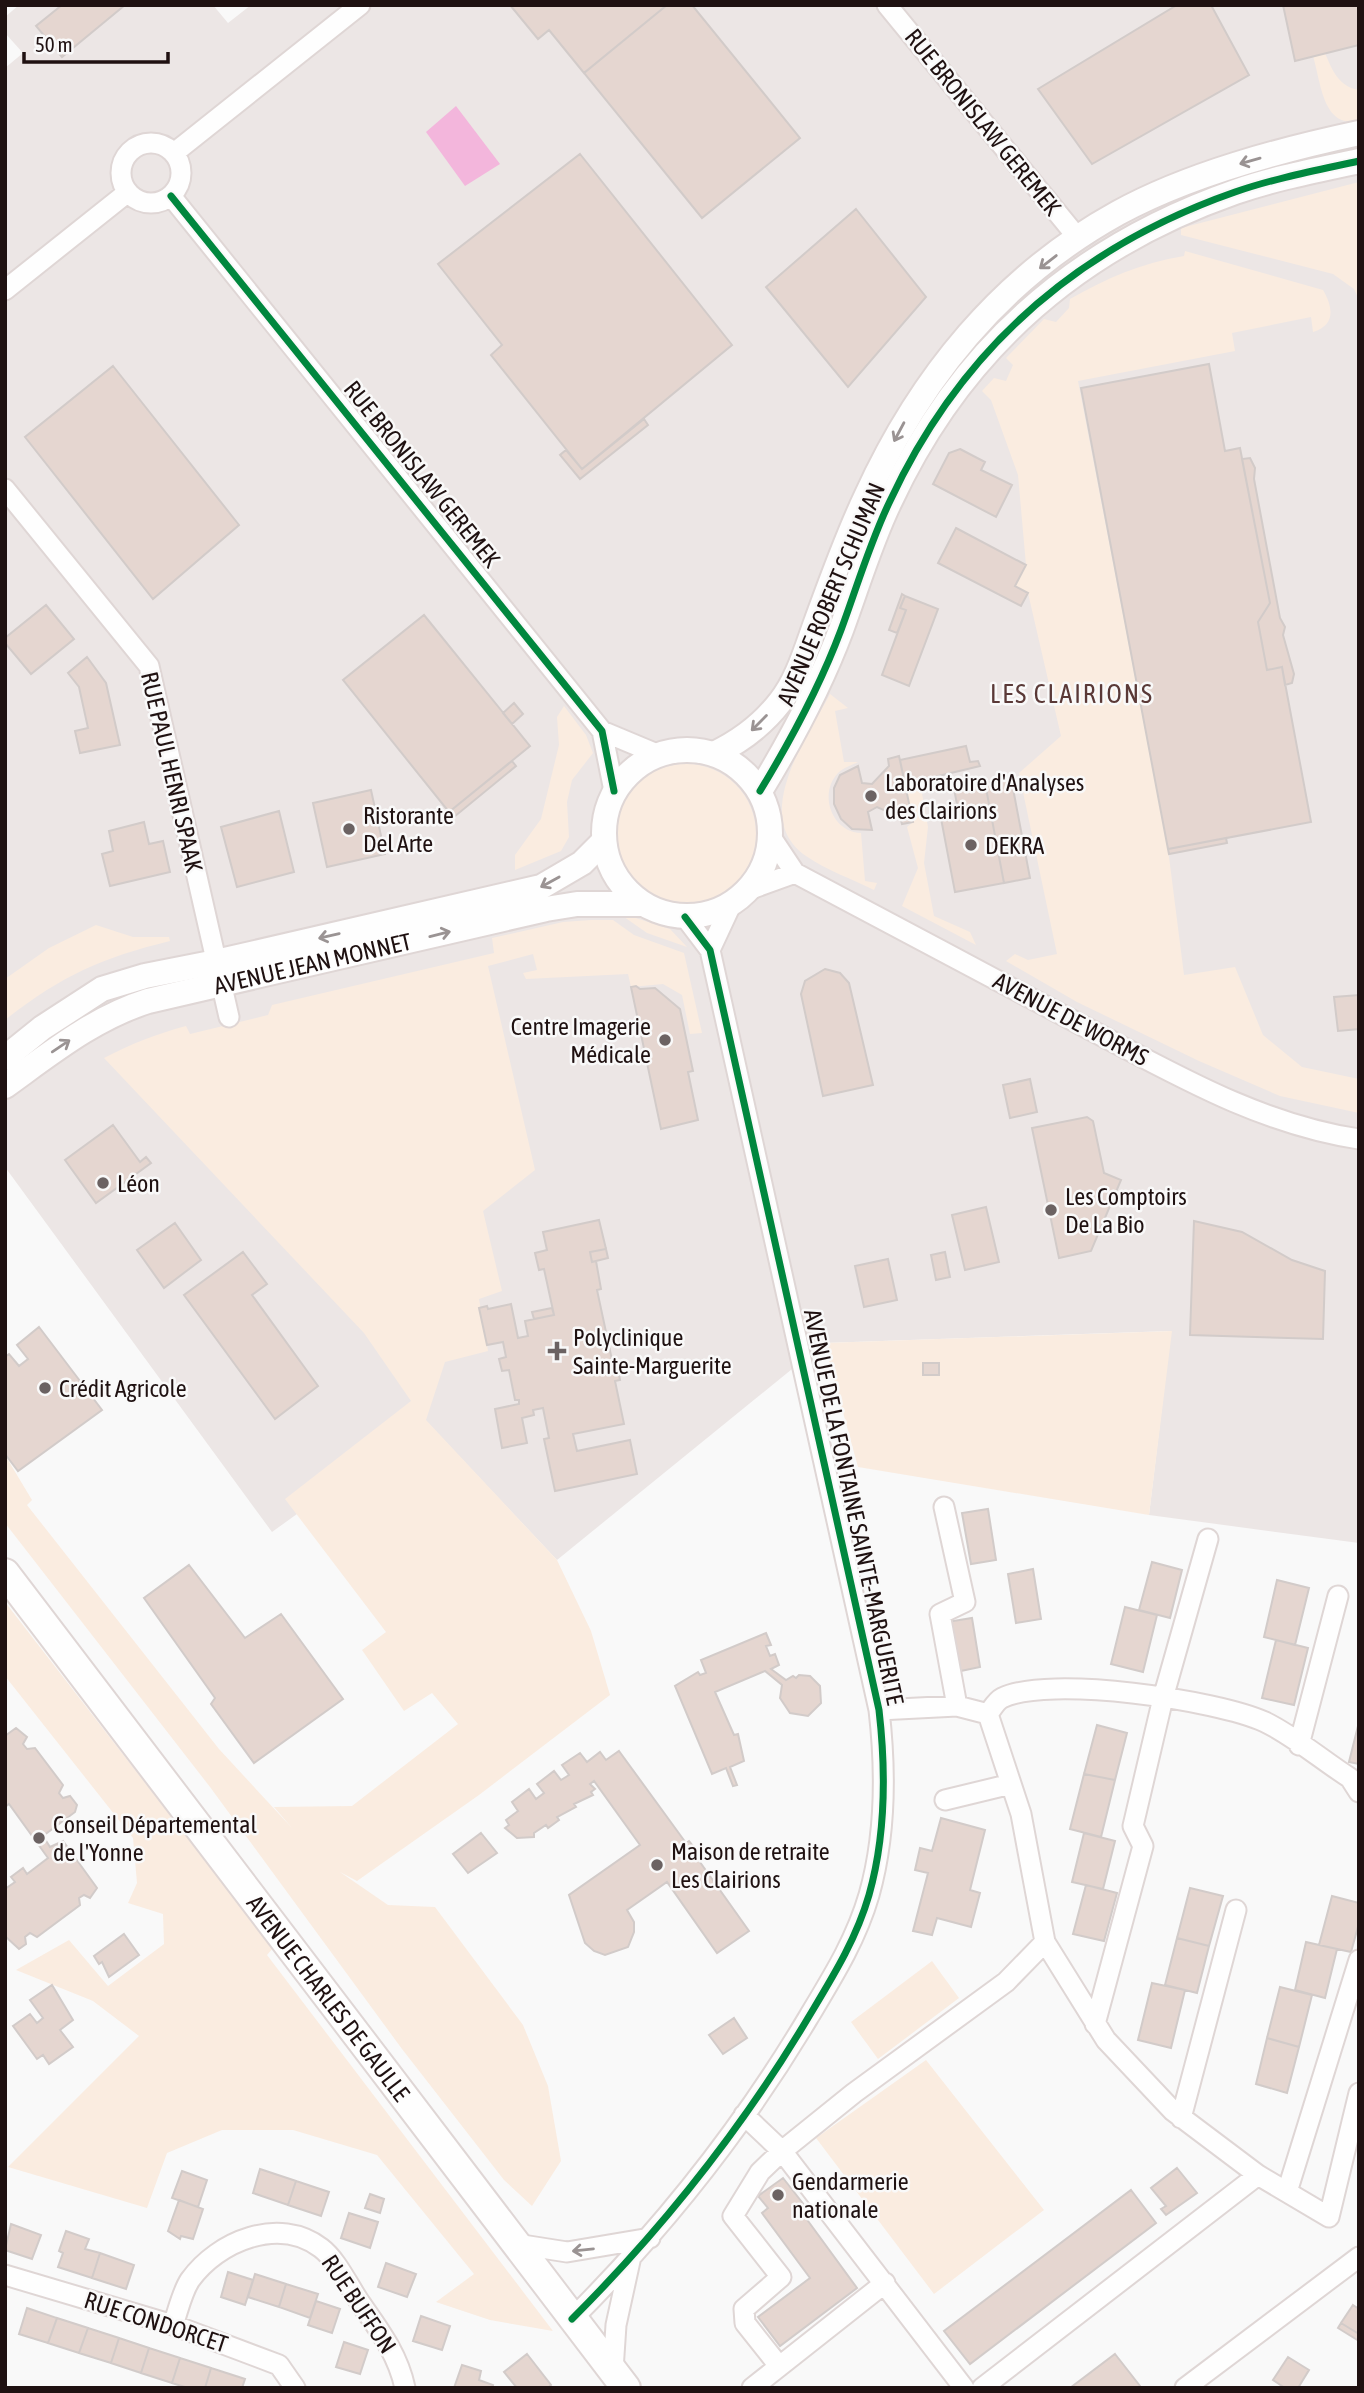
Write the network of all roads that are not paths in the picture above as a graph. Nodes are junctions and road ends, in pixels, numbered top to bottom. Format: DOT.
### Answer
graph roads {
  1 [pos="360,5"];
  2 [pos="887,5"];
  3 [pos="1359,132"];
  4 [pos="174,153"];
  5 [pos="1359,161"];
  6 [pos="128,192"];
  7 [pos="171,195"];
  8 [pos="1078,239"];
  9 [pos="5,290"];
  10 [pos="5,489"];
  11 [pos="602,731"];
  12 [pos="657,754"];
  13 [pos="714,754"];
  14 [pos="614,791"];
  15 [pos="760,791"];
  16 [pos="771,837"];
  17 [pos="604,841"];
  18 [pos="794,873"];
  19 [pos="751,888"];
  20 [pos="642,904"];
  21 [pos="731,905"];
  22 [pos="685,917"];
  23 [pos="710,950"];
  24 [pos="218,973"];
  25 [pos="229,1017"];
  26 [pos="5,1058"];
  27 [pos="5,1086"];
  28 [pos="1359,1139"];
  29 [pos="944,1507"];
  30 [pos="1208,1539"];
  31 [pos="5,1573"];
  32 [pos="1338,1596"];
  33 [pos="1163,1698"];
  34 [pos="957,1706"];
  35 [pos="879,1710"];
  36 [pos="988,1714"];
  37 [pos="1299,1745"];
  38 [pos="1011,1784"];
  39 [pos="1359,1792"];
  40 [pos="945,1800"];
  41 [pos="1236,1910"];
  42 [pos="1045,1942"];
  43 [pos="1359,1960"];
  44 [pos="1095,2024"];
  45 [pos="1359,2093"];
  46 [pos="744,2115"];
  47 [pos="1181,2118"];
  48 [pos="782,2151"];
  49 [pos="1258,2175"];
  50 [pos="1287,2192"];
  51 [pos="649,2238"];
  52 [pos="516,2244"];
  53 [pos="1359,2257"];
  54 [pos="630,2260"];
  55 [pos="5,2275"];
  56 [pos="885,2283"];
  57 [pos="572,2319"];
  58 [pos="173,2325"];
  59 [pos="779,2366"];
  60 [pos="619,2379"];
  61 [pos="295,2388"];
  62 [pos="405,2388"];
  63 [pos="752,2388"];
  64 [pos="964,2388"];
  65 [pos="982,2388"];
  66 [pos="1185,2388"];
  1 -- 4 [label="street"];
  2 -- 8 [label="street, RUE BRONISLAW GEREMEK"];
  3 -- 8 [label="street, AVENUE ROBERT SCHUMAN, one-way"];
  4 -- 6 [label="street"];
  4 -- 7 [label="street"];
  5 -- 15 [label="street, AVENUE ROBERT SCHUMAN"];
  6 -- 7 [label="street"];
  6 -- 9 [label="street"];
  7 -- 11 [label="street, RUE BRONISLAW GEREMEK"];
  8 -- 13 [label="street, AVENUE ROBERT SCHUMAN, one-way"];
  10 -- 24 [label="street, RUE PAUL HENRI SPAAK"];
  11 -- 12 [label="street, RUE BRONISLAW GEREMEK"];
  11 -- 14 [label="street, RUE BRONISLAW GEREMEK"];
  12 -- 13 [label="street"];
  12 -- 14 [label="street"];
  13 -- 15 [label="street"];
  14 -- 17 [label="street"];
  15 -- 16 [label="street"];
  16 -- 18 [label="street, AVENUE DE WORMS"];
  16 -- 19 [label="street"];
  17 -- 20 [label="street"];
  17 -- 24 [label="street, AVENUE JEAN MONNET, one-way"];
  18 -- 19 [label="street"];
  18 -- 28 [label="street, AVENUE DE WORMS"];
  19 -- 21 [label="street"];
  20 -- 22 [label="street"];
  24 -- 20 [label="street, AVENUE JEAN MONNET, one-way"];
  21 -- 22 [label="street"];
  21 -- 23 [label="street"];
  22 -- 23 [label="street, AVENUE DE LA FONTAINE SAINTE-MARGUERITE"];
  23 -- 35 [label="street, AVENUE DE LA FONTAINE SAINTE-MARGUERITE"];
  24 -- 25 [label="street, RUE PAUL HENRI SPAAK"];
  24 -- 26 [label="street, AVENUE JEAN MONNET"];
  27 -- 24 [label="street, AVENUE JEAN MONNET, one-way"];
  29 -- 34 [label="street"];
  30 -- 33 [label="street"];
  31 -- 52 [label="main road, AVENUE CHARLES DE GAULLE"];
  32 -- 37 [label="street"];
  33 -- 36 [label="street"];
  33 -- 37 [label="street"];
  33 -- 44 [label="street"];
  34 -- 35 [label="street"];
  34 -- 36 [label="street"];
  35 -- 46 [label="street, AVENUE DE LA FONTAINE SAINTE-MARGUERITE"];
  36 -- 38 [label="street"];
  37 -- 39 [label="street"];
  38 -- 40 [label="street"];
  38 -- 42 [label="street"];
  41 -- 47 [label="street"];
  42 -- 44 [label="street"];
  42 -- 48 [label="street"];
  43 -- 50 [label="street"];
  44 -- 47 [label="street"];
  45 -- 50 [label="street"];
  46 -- 48 [label="street"];
  46 -- 51 [label="street, AVENUE DE LA FONTAINE SAINTE-MARGUERITE"];
  47 -- 49 [label="street"];
  48 -- 56 [label="street"];
  48 -- 59 [label="street"];
  49 -- 50 [label="street"];
  49 -- 65 [label="street"];
  51 -- 52 [label="street, one-way"];
  51 -- 54 [label="street, AVENUE DE LA FONTAINE SAINTE-MARGUERITE"];
  52 -- 57 [label="main road, AVENUE CHARLES DE GAULLE"];
  53 -- 66 [label="street"];
  54 -- 57 [label="street, AVENUE DE LA FONTAINE SAINTE-MARGUERITE"];
  54 -- 60 [label="street, AVENUE DE LA FONTAINE SAINTE-MARGUERITE"];
  55 -- 58 [label="street, RUE CONDORCET"];
  56 -- 59 [label="street"];
  56 -- 64 [label="street"];
  57 -- 60 [label="main road, AVENUE CHARLES DE GAULLE"];
  58 -- 61 [label="street, RUE CONDORCET"];
  58 -- 62 [label="street, RUE BUFFON"];
  59 -- 63 [label="street"];
}
